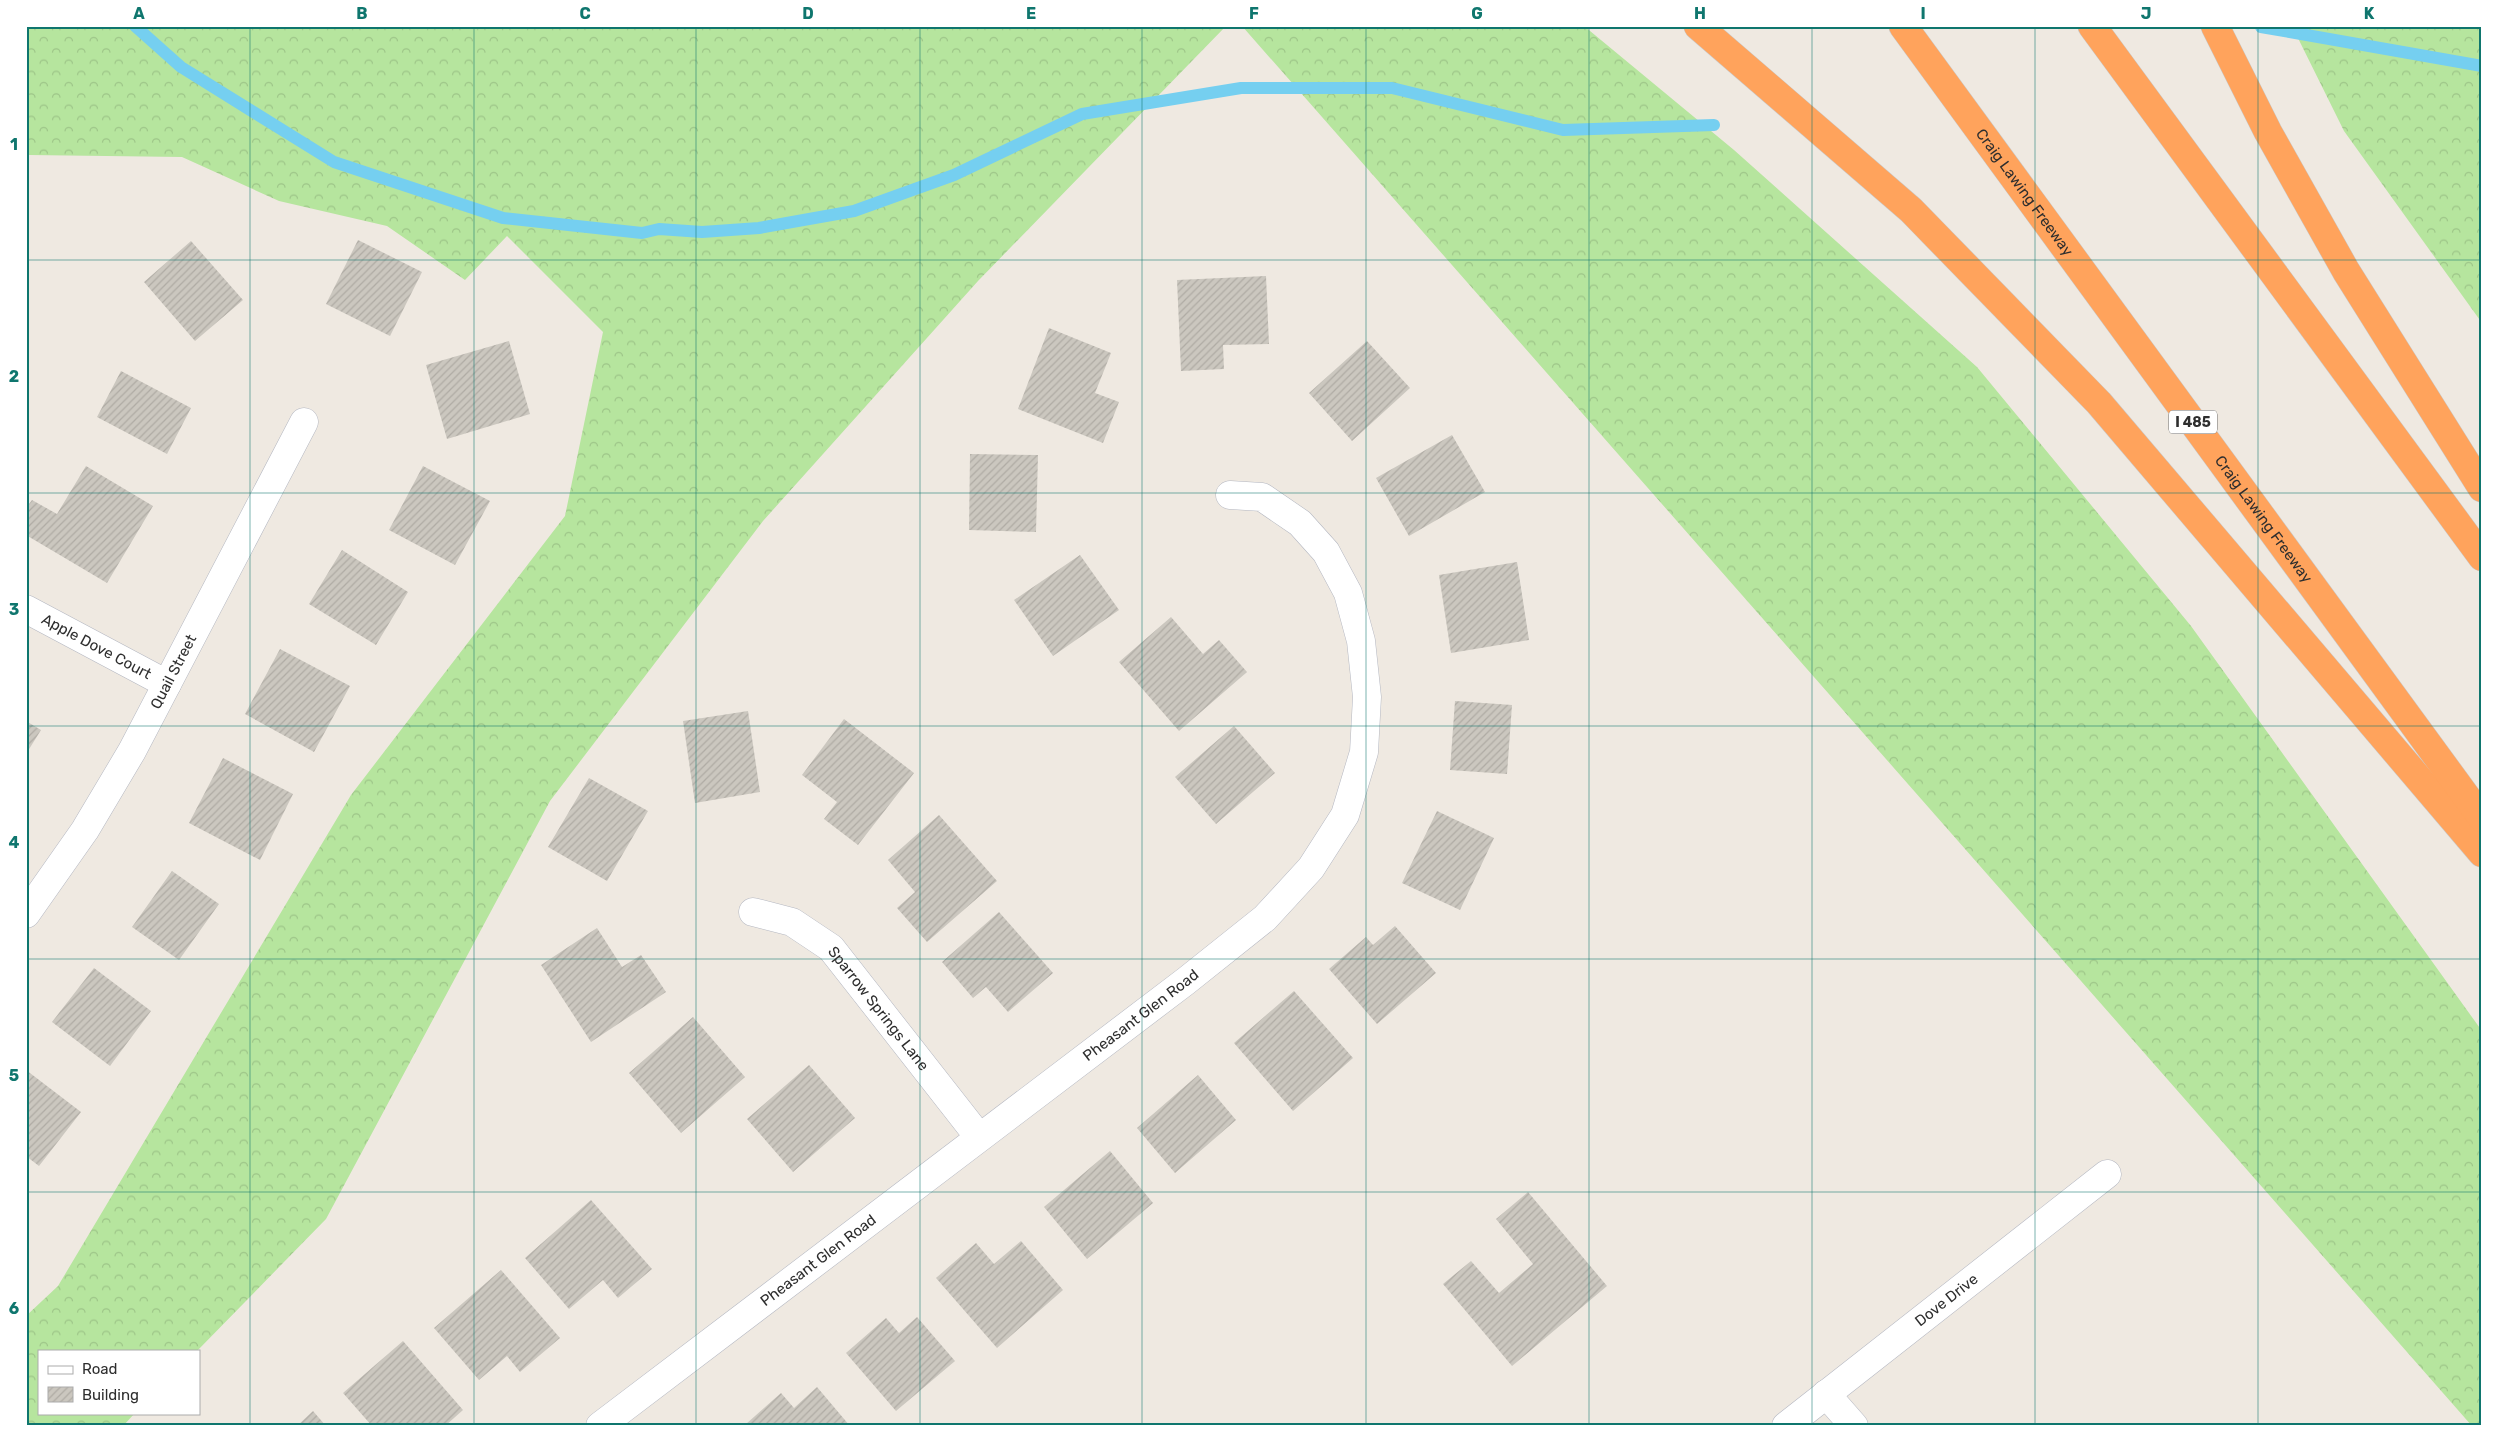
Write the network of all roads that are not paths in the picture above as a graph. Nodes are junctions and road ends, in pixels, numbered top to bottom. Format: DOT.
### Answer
graph roads {
  1 [pos="1698,26"];
  2 [pos="1904,26"];
  3 [pos="2092,26"];
  4 [pos="2215,26"];
  5 [pos="304,422"];
  6 [pos="2482,488"];
  7 [pos="1230,495"];
  8 [pos="2482,557"];
  9 [pos="26,609"];
  10 [pos="167,684"];
  11 [pos="2482,818"];
  12 [pos="2482,853"];
  13 [pos="753,912"];
  14 [pos="26,914"];
  15 [pos="979,1137"];
  16 [pos="2107,1174"];
  17 [pos="1826,1394"];
  18 [pos="600,1426"];
  19 [pos="1786,1426"];
  20 [pos="1854,1426"];
  1 -- 12 [label="highway"];
  2 -- 11 [label="highway, Craig Lawing Freeway / I 485"];
  3 -- 8 [label="highway"];
  4 -- 6 [label="highway"];
  5 -- 10 [label="street, Quail Street"];
  7 -- 15 [label="street, Pheasant Glen Road"];
  9 -- 10 [label="street, Apple Dove Court"];
  10 -- 14 [label="street, Quail Street"];
  13 -- 15 [label="street, Sparrow Springs Lane"];
  15 -- 18 [label="street, Pheasant Glen Road"];
  16 -- 17 [label="street, Dove Drive"];
  17 -- 19 [label="street, Dove Drive"];
  17 -- 20 [label="street"];
}
